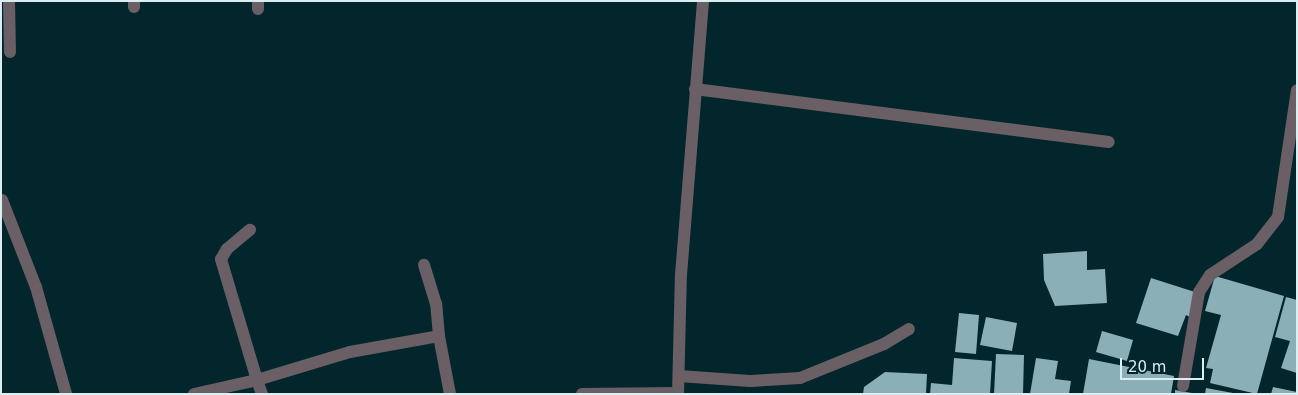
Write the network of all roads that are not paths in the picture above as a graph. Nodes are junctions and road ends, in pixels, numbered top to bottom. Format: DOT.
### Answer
graph roads {
  1 [pos="9,1"];
  2 [pos="703,1"];
  3 [pos="10,52"];
  4 [pos="695,89"];
  5 [pos="1297,90"];
  6 [pos="1109,142"];
  7 [pos="2,200"];
  8 [pos="250,230"];
  9 [pos="424,265"];
  10 [pos="909,329"];
  11 [pos="439,336"];
  12 [pos="679,376"];
  13 [pos="257,380"];
  14 [pos="1183,386"];
  15 [pos="66,394"];
  16 [pos="194,394"];
  17 [pos="262,394"];
  18 [pos="450,394"];
  19 [pos="582,394"];
  20 [pos="678,394"];
  1 -- 3 [label="street"];
  2 -- 4 [label="street"];
  4 -- 6 [label="street"];
  4 -- 12 [label="street"];
  5 -- 14 [label="street"];
  7 -- 15 [label="street"];
  8 -- 13 [label="street"];
  9 -- 11 [label="street"];
  10 -- 12 [label="street"];
  11 -- 13 [label="street"];
  11 -- 18 [label="street"];
  12 -- 20 [label="street"];
  13 -- 16 [label="street"];
  13 -- 17 [label="street"];
  19 -- 20 [label="street"];
}
